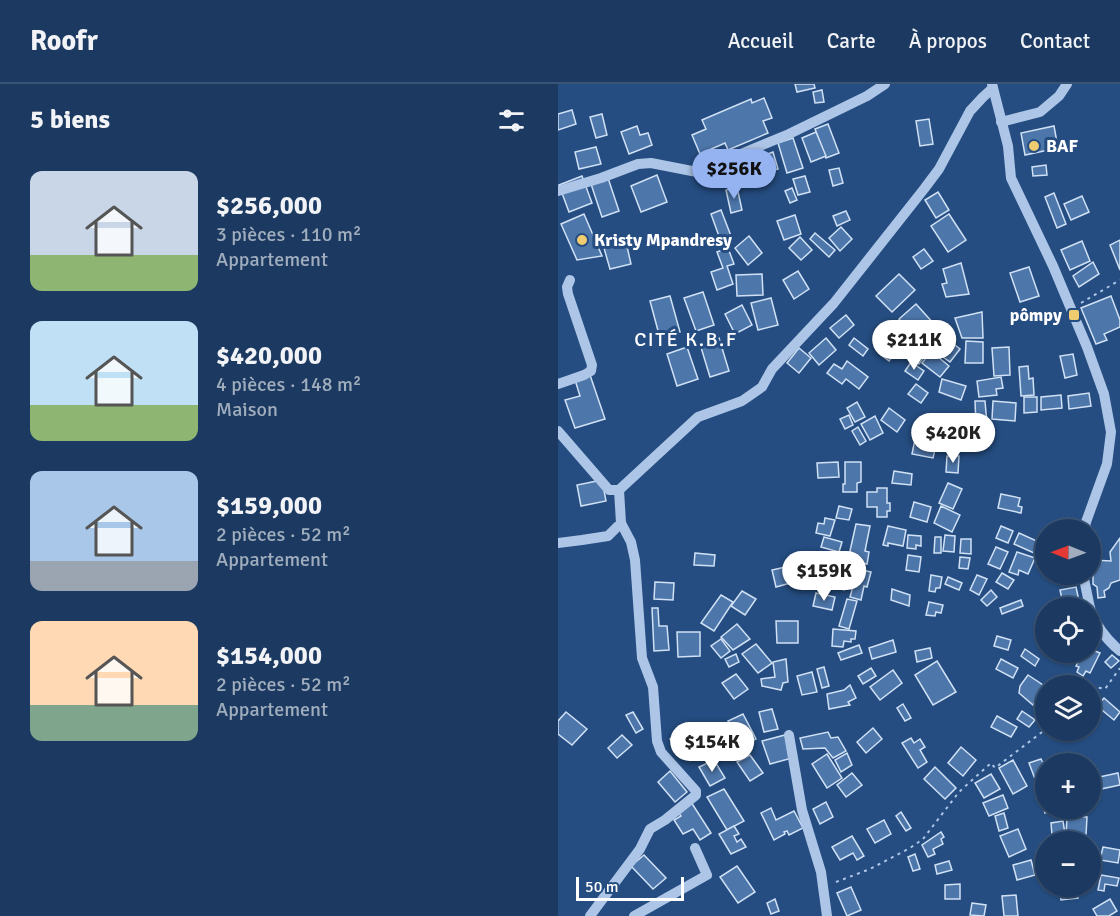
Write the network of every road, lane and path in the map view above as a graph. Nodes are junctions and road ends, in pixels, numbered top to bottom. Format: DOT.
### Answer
graph roads {
  1 [pos="885,84"];
  2 [pos="1067,84"];
  3 [pos="992,86"];
  4 [pos="1001,122"];
  5 [pos="558,191"];
  6 [pos="570,280"];
  7 [pos="1120,280"];
  8 [pos="1071,309"];
  9 [pos="558,384"];
  10 [pos="558,431"];
  11 [pos="619,490"];
  12 [pos="1087,519"];
  13 [pos="621,523"];
  14 [pos="558,543"];
  15 [pos="1101,630"];
  16 [pos="1120,651"];
  17 [pos="1120,668"];
  18 [pos="1101,688"];
  19 [pos="789,735"];
  20 [pos="1035,737"];
  21 [pos="695,848"];
  22 [pos="823,887"];
  23 [pos="590,916"];
  24 [pos="634,916"];
  25 [pos="827,916"];
  1 -- 5 [label="street"];
  2 -- 4 [label="street"];
  3 -- 4 [label="street"];
  3 -- 11 [label="street"];
  4 -- 8 [label="street"];
  6 -- 9 [label="street"];
  7 -- 8 [label="path"];
  8 -- 12 [label="street"];
  10 -- 11 [label="street"];
  11 -- 13 [label="street"];
  13 -- 14 [label="street"];
  13 -- 23 [label="street"];
  15 -- 16 [label="street"];
  17 -- 18 [label="path"];
  19 -- 22 [label="street"];
  20 -- 22 [label="path"];
  21 -- 24 [label="street"];
  22 -- 25 [label="street"];
}
